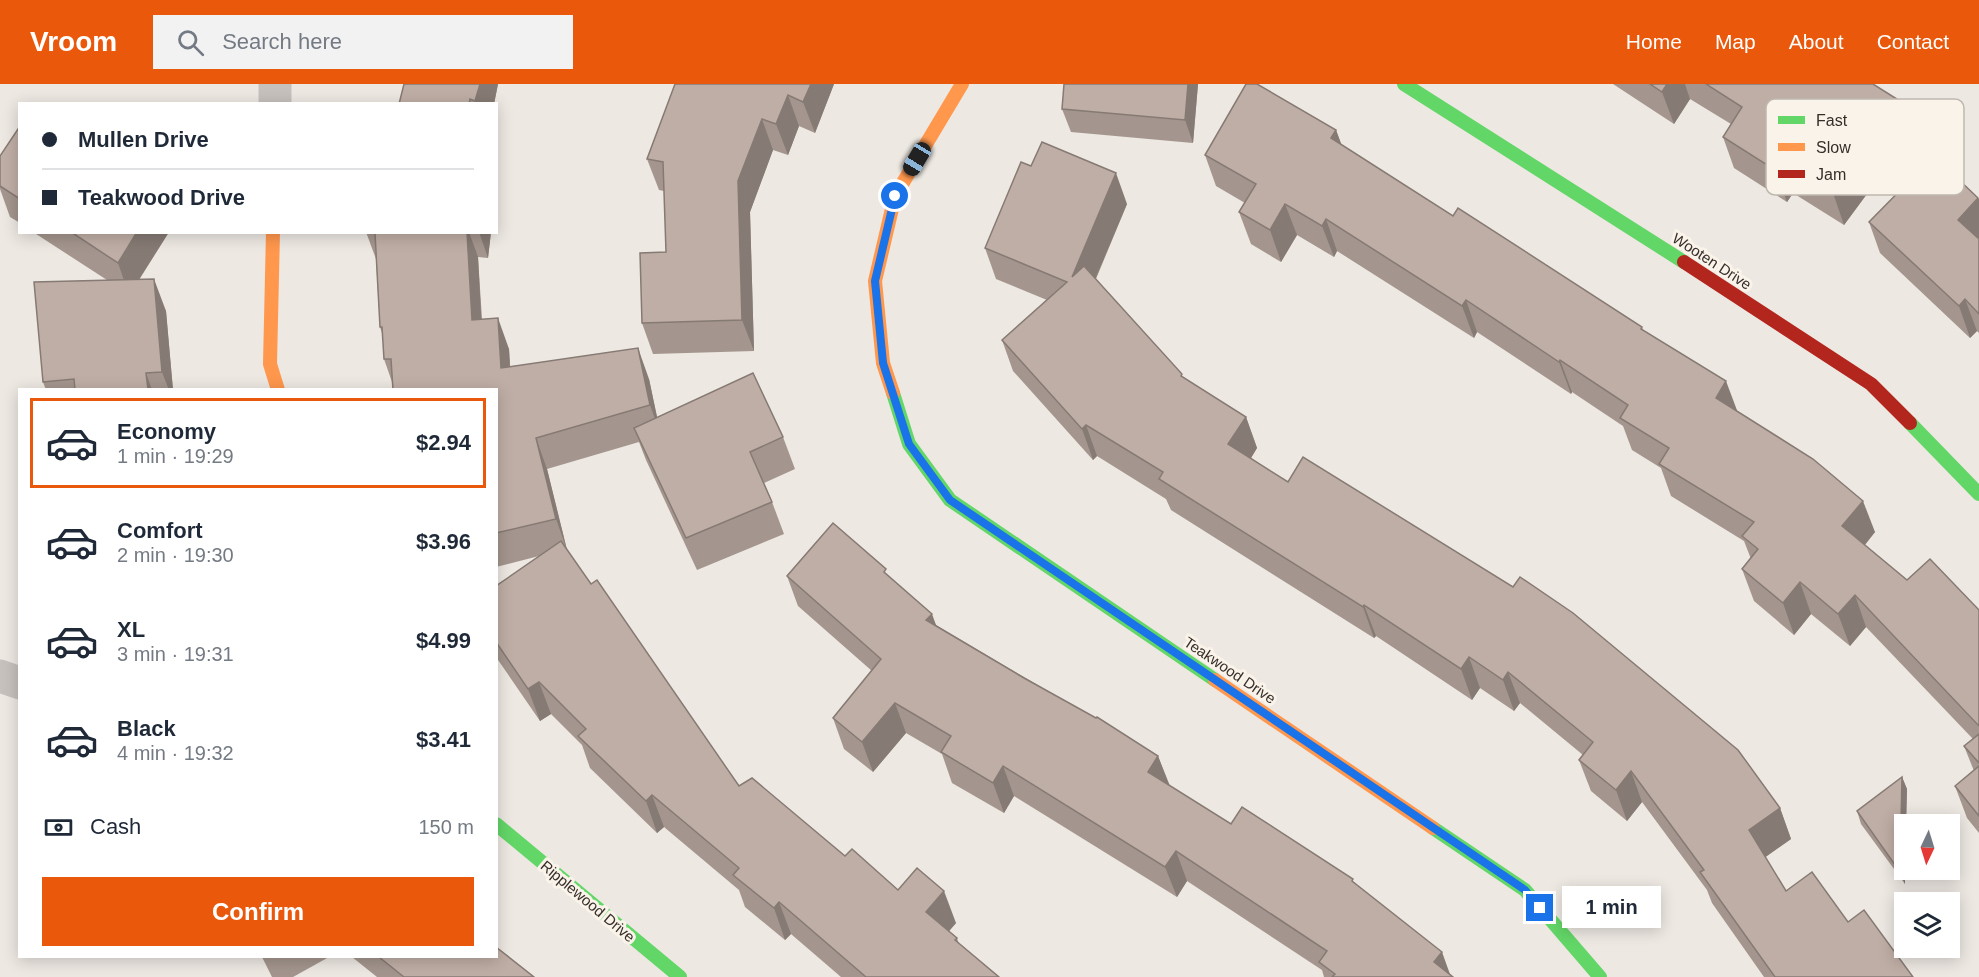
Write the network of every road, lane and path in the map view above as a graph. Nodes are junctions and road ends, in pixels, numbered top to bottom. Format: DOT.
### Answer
graph roads {
  1 [pos="275,84"];
  2 [pos="962,84"];
  3 [pos="1404,84"];
  4 [pos="275,102"];
  5 [pos="273,234"];
  6 [pos="277,388"];
  7 [pos="1979,494"];
  8 [pos="0,676"];
  9 [pos="18,682"];
  10 [pos="498,826"];
  11 [pos="680,977"];
  12 [pos="1600,977"];
  1 -- 4 [label="street"];
  2 -- 12 [label="street, Teakwood Drive"];
  3 -- 7 [label="street, Wooten Drive"];
  5 -- 6 [label="street"];
  8 -- 9 [label="street"];
  10 -- 11 [label="street, Ripplewood Drive"];
}
